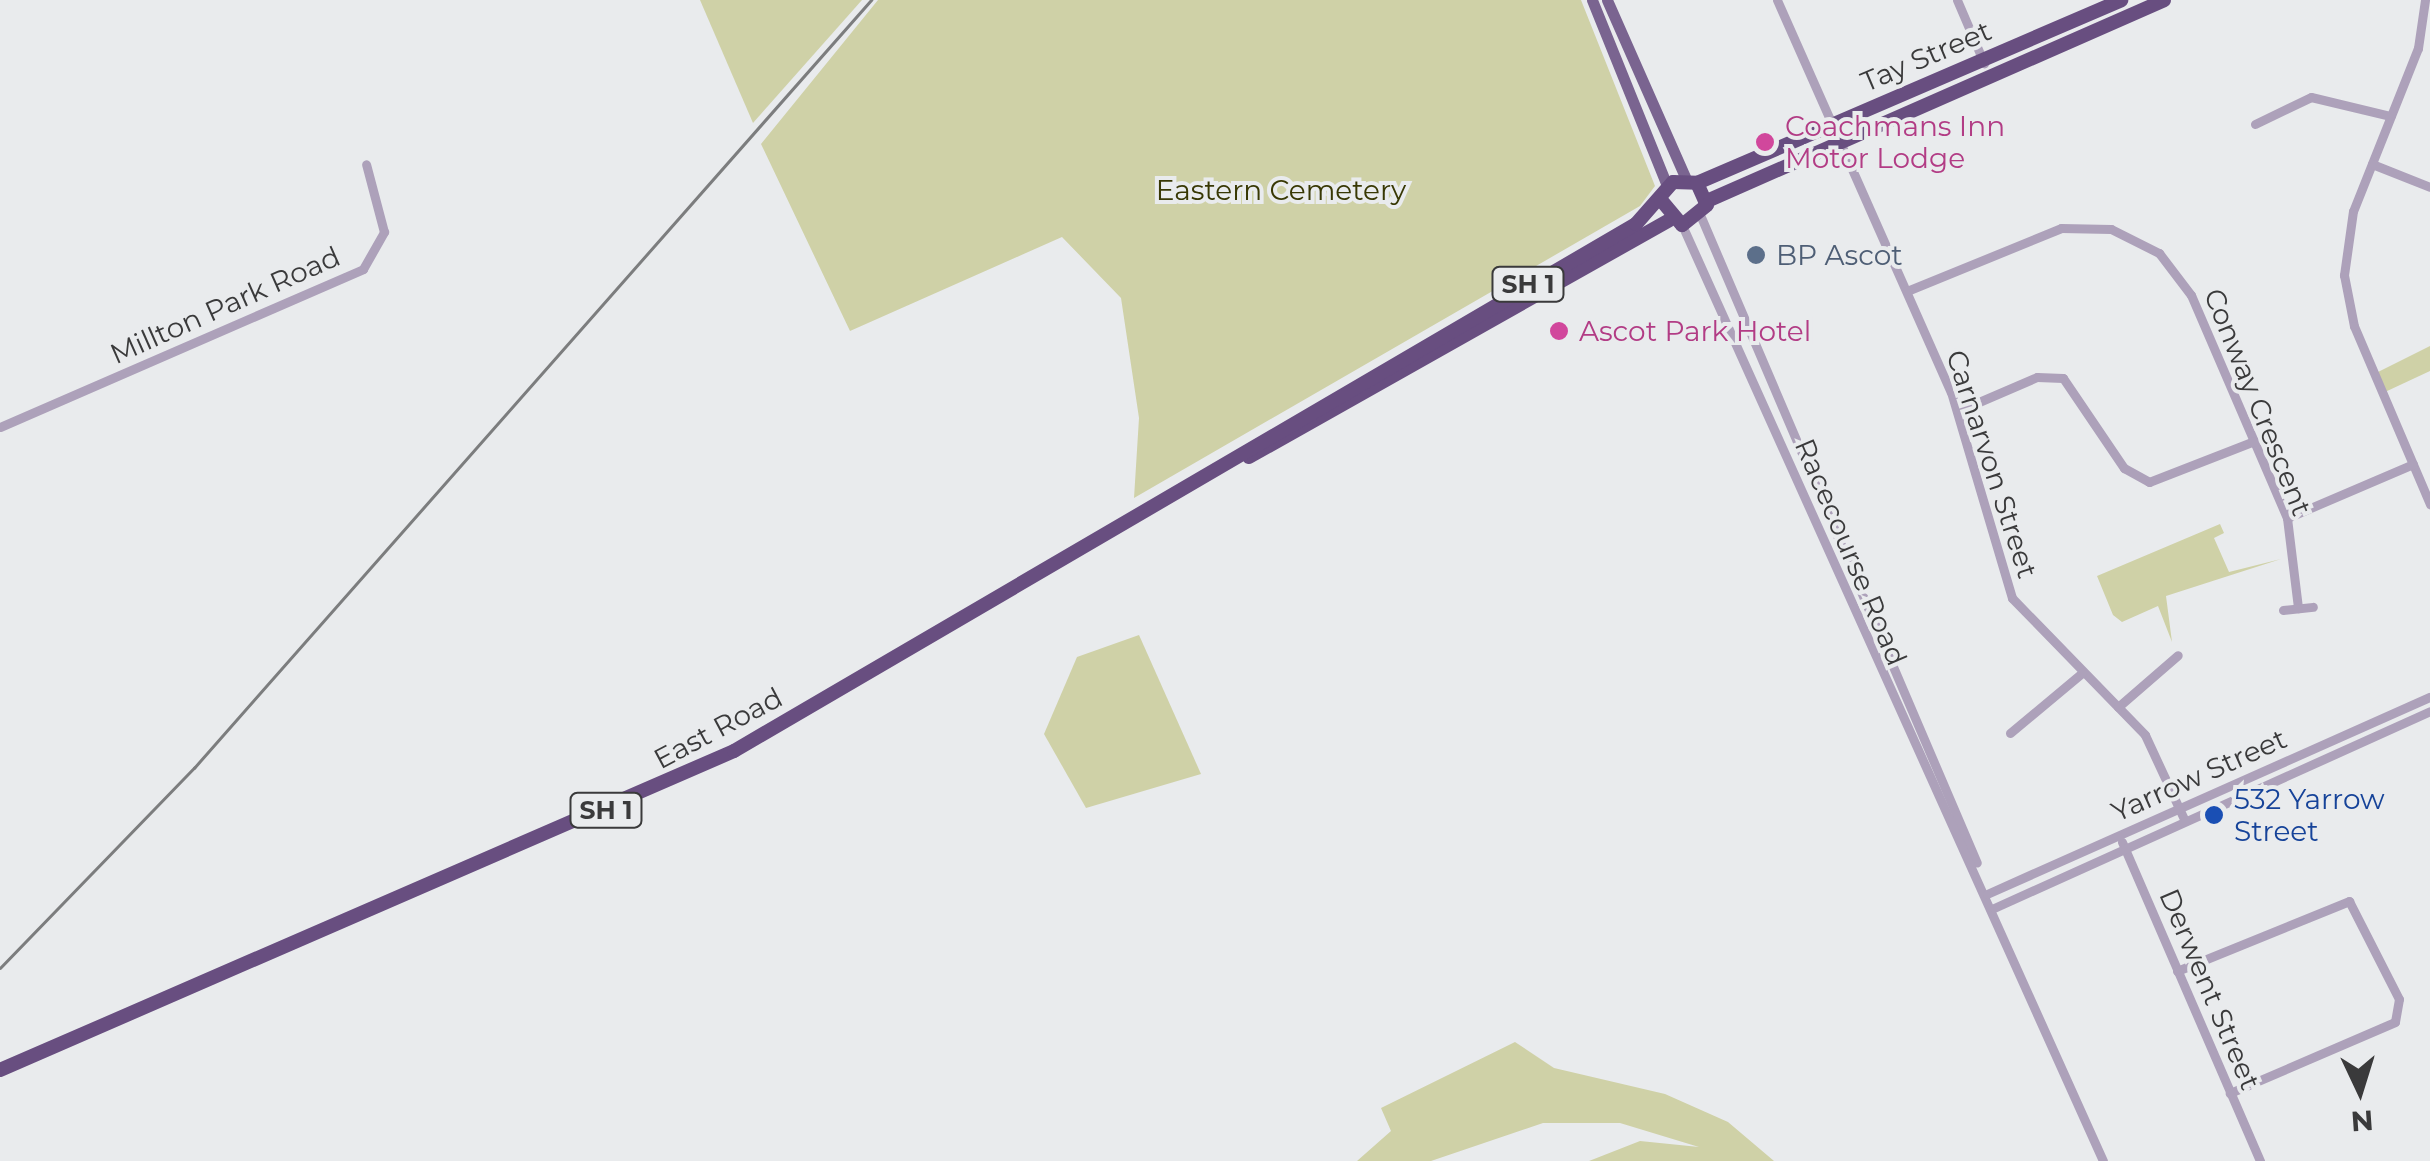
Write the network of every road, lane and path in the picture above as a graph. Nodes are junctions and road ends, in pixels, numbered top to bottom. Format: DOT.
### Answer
graph roads {
  1 [pos="1592,0"];
  2 [pos="1608,0"];
  3 [pos="1777,0"];
  4 [pos="1957,0"];
  5 [pos="2121,0"];
  6 [pos="2164,0"];
  7 [pos="2425,0"];
  8 [pos="2137,5"];
  9 [pos="1982,60"];
  10 [pos="1989,75"];
  11 [pos="2390,116"];
  12 [pos="2255,124"];
  13 [pos="1836,131"];
  14 [pos="366,164"];
  15 [pos="2372,164"];
  16 [pos="1692,181"];
  17 [pos="2430,187"];
  18 [pos="1664,193"];
  19 [pos="1707,200"];
  20 [pos="1702,218"];
  21 [pos="1675,223"];
  22 [pos="1908,291"];
  23 [pos="1958,411"];
  24 [pos="0,427"];
  25 [pos="2254,441"];
  26 [pos="2413,464"];
  27 [pos="1212,472"];
  28 [pos="2430,504"];
  29 [pos="2287,518"];
  30 [pos="2313,606"];
  31 [pos="2298,608"];
  32 [pos="2283,610"];
  33 [pos="2178,655"];
  34 [pos="2082,673"];
  35 [pos="1901,684"];
  36 [pos="1886,690"];
  37 [pos="2426,699"];
  38 [pos="2118,708"];
  39 [pos="2429,715"];
  40 [pos="2010,733"];
  41 [pos="2179,808"];
  42 [pos="2185,821"];
  43 [pos="2119,836"];
  44 [pos="2124,848"];
  45 [pos="1987,894"];
  46 [pos="1994,908"];
  47 [pos="2177,970"];
  48 [pos="0,1070"];
  49 [pos="2230,1093"];
  50 [pos="2103,1161"];
  51 [pos="2260,1161"];
  1 -- 18 [label="main road"];
  2 -- 16 [label="main road"];
  3 -- 13 [label="street, Carnarvon Street"];
  4 -- 9 [label="street"];
  5 -- 9 [label="highway, Tay Street / SH 1"];
  6 -- 8 [label="highway, Tay Street / SH 1"];
  7 -- 11 [label="street"];
  8 -- 10 [label="highway, Tay Street / SH 1"];
  9 -- 10 [label="street"];
  9 -- 13 [label="highway, Tay Street / SH 1"];
  10 -- 13 [label="highway, Tay Street / SH 1"];
  11 -- 12 [label="street"];
  11 -- 15 [label="street"];
  13 -- 16 [label="highway, Tay Street / SH 1"];
  13 -- 19 [label="highway, Tay Street / SH 1"];
  13 -- 22 [label="street, Carnarvon Street"];
  14 -- 24 [label="street, Millton Park Road"];
  15 -- 17 [label="street"];
  15 -- 26 [label="street"];
  16 -- 18 [label="highway, SH 1"];
  16 -- 19 [label="highway"];
  18 -- 21 [label="highway"];
  18 -- 27 [label="highway, East Road / SH 1"];
  19 -- 20 [label="highway"];
  20 -- 21 [label="highway, SH 1"];
  20 -- 35 [label="street, Racecourse Road"];
  21 -- 27 [label="highway, East Road / SH 1"];
  21 -- 36 [label="street, Racecourse Road"];
  22 -- 23 [label="street, Carnarvon Street"];
  22 -- 25 [label="street, Conway Crescent"];
  23 -- 25 [label="street"];
  23 -- 34 [label="street, Carnarvon Street"];
  25 -- 29 [label="street, Conway Crescent"];
  26 -- 28 [label="street"];
  26 -- 29 [label="street"];
  27 -- 48 [label="highway, East Road / SH 1"];
  29 -- 31 [label="street, Conway Crescent"];
  30 -- 31 [label="street"];
  31 -- 32 [label="street"];
  33 -- 38 [label="street"];
  34 -- 38 [label="street, Carnarvon Street"];
  34 -- 40 [label="street"];
  35 -- 36 [label="street"];
  35 -- 45 [label="street, Racecourse Road"];
  36 -- 45 [label="street, Racecourse Road"];
  37 -- 39 [label="street"];
  37 -- 41 [label="street, Yarrow Street"];
  38 -- 41 [label="street, Carnarvon Street"];
  39 -- 42 [label="street, Yarrow Street"];
  41 -- 42 [label="street, Carnarvon Street"];
  41 -- 43 [label="street, Yarrow Street"];
  42 -- 44 [label="street, Yarrow Street"];
  43 -- 44 [label="street, Derwent Street"];
  43 -- 45 [label="street, Yarrow Street"];
  44 -- 46 [label="street, Yarrow Street"];
  44 -- 47 [label="street, Derwent Street"];
  45 -- 46 [label="street, Racecourse Road"];
  46 -- 50 [label="street, Racecourse Road"];
  47 -- 49 [label="street, Derwent Street"];
  47 -- 49 [label="street"];
  49 -- 51 [label="street, Derwent Street"];
}
